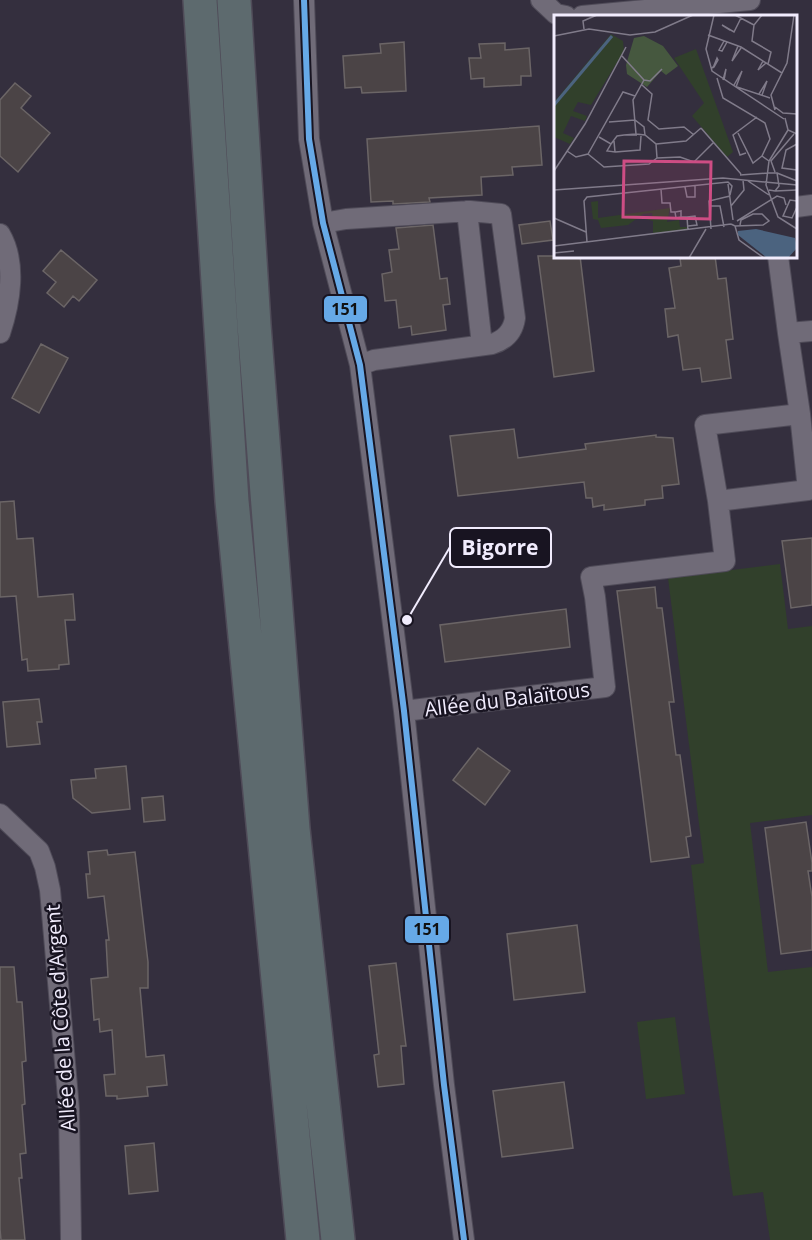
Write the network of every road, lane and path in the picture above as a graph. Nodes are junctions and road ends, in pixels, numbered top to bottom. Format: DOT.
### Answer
graph roads {
  1 [pos="200,0"];
  2 [pos="234,0"];
  3 [pos="304,0"];
  4 [pos="541,0"];
  5 [pos="750,0"];
  6 [pos="634,5"];
  7 [pos="561,15"];
  8 [pos="587,15"];
  9 [pos="812,205"];
  10 [pos="797,207"];
  11 [pos="466,211"];
  12 [pos="323,223"];
  13 [pos="0,234"];
  14 [pos="778,258"];
  15 [pos="812,331"];
  16 [pos="0,333"];
  17 [pos="788,333"];
  18 [pos="482,345"];
  19 [pos="360,365"];
  20 [pos="800,414"];
  21 [pos="718,501"];
  22 [pos="404,711"];
  23 [pos="0,814"];
  24 [pos="71,1240"];
  25 [pos="303,1240"];
  26 [pos="338,1240"];
  27 [pos="464,1240"];
  1 -- 25 [label="highway"];
  2 -- 26 [label="highway"];
  3 -- 12 [label="street"];
  4 -- 7 [label="street"];
  5 -- 6 [label="street"];
  6 -- 8 [label="street"];
  9 -- 10 [label="street"];
  11 -- 12 [label="street"];
  11 -- 18 [label="street"];
  11 -- 18 [label="street"];
  12 -- 19 [label="street"];
  13 -- 16 [label="street"];
  14 -- 17 [label="street"];
  15 -- 17 [label="street"];
  17 -- 20 [label="street"];
  18 -- 19 [label="street"];
  19 -- 22 [label="street"];
  20 -- 21 [label="street"];
  20 -- 21 [label="street"];
  21 -- 22 [label="street, Allée du Balaïtous"];
  22 -- 27 [label="street"];
  23 -- 24 [label="street, Allée de la Côte d'Argent"];
}
